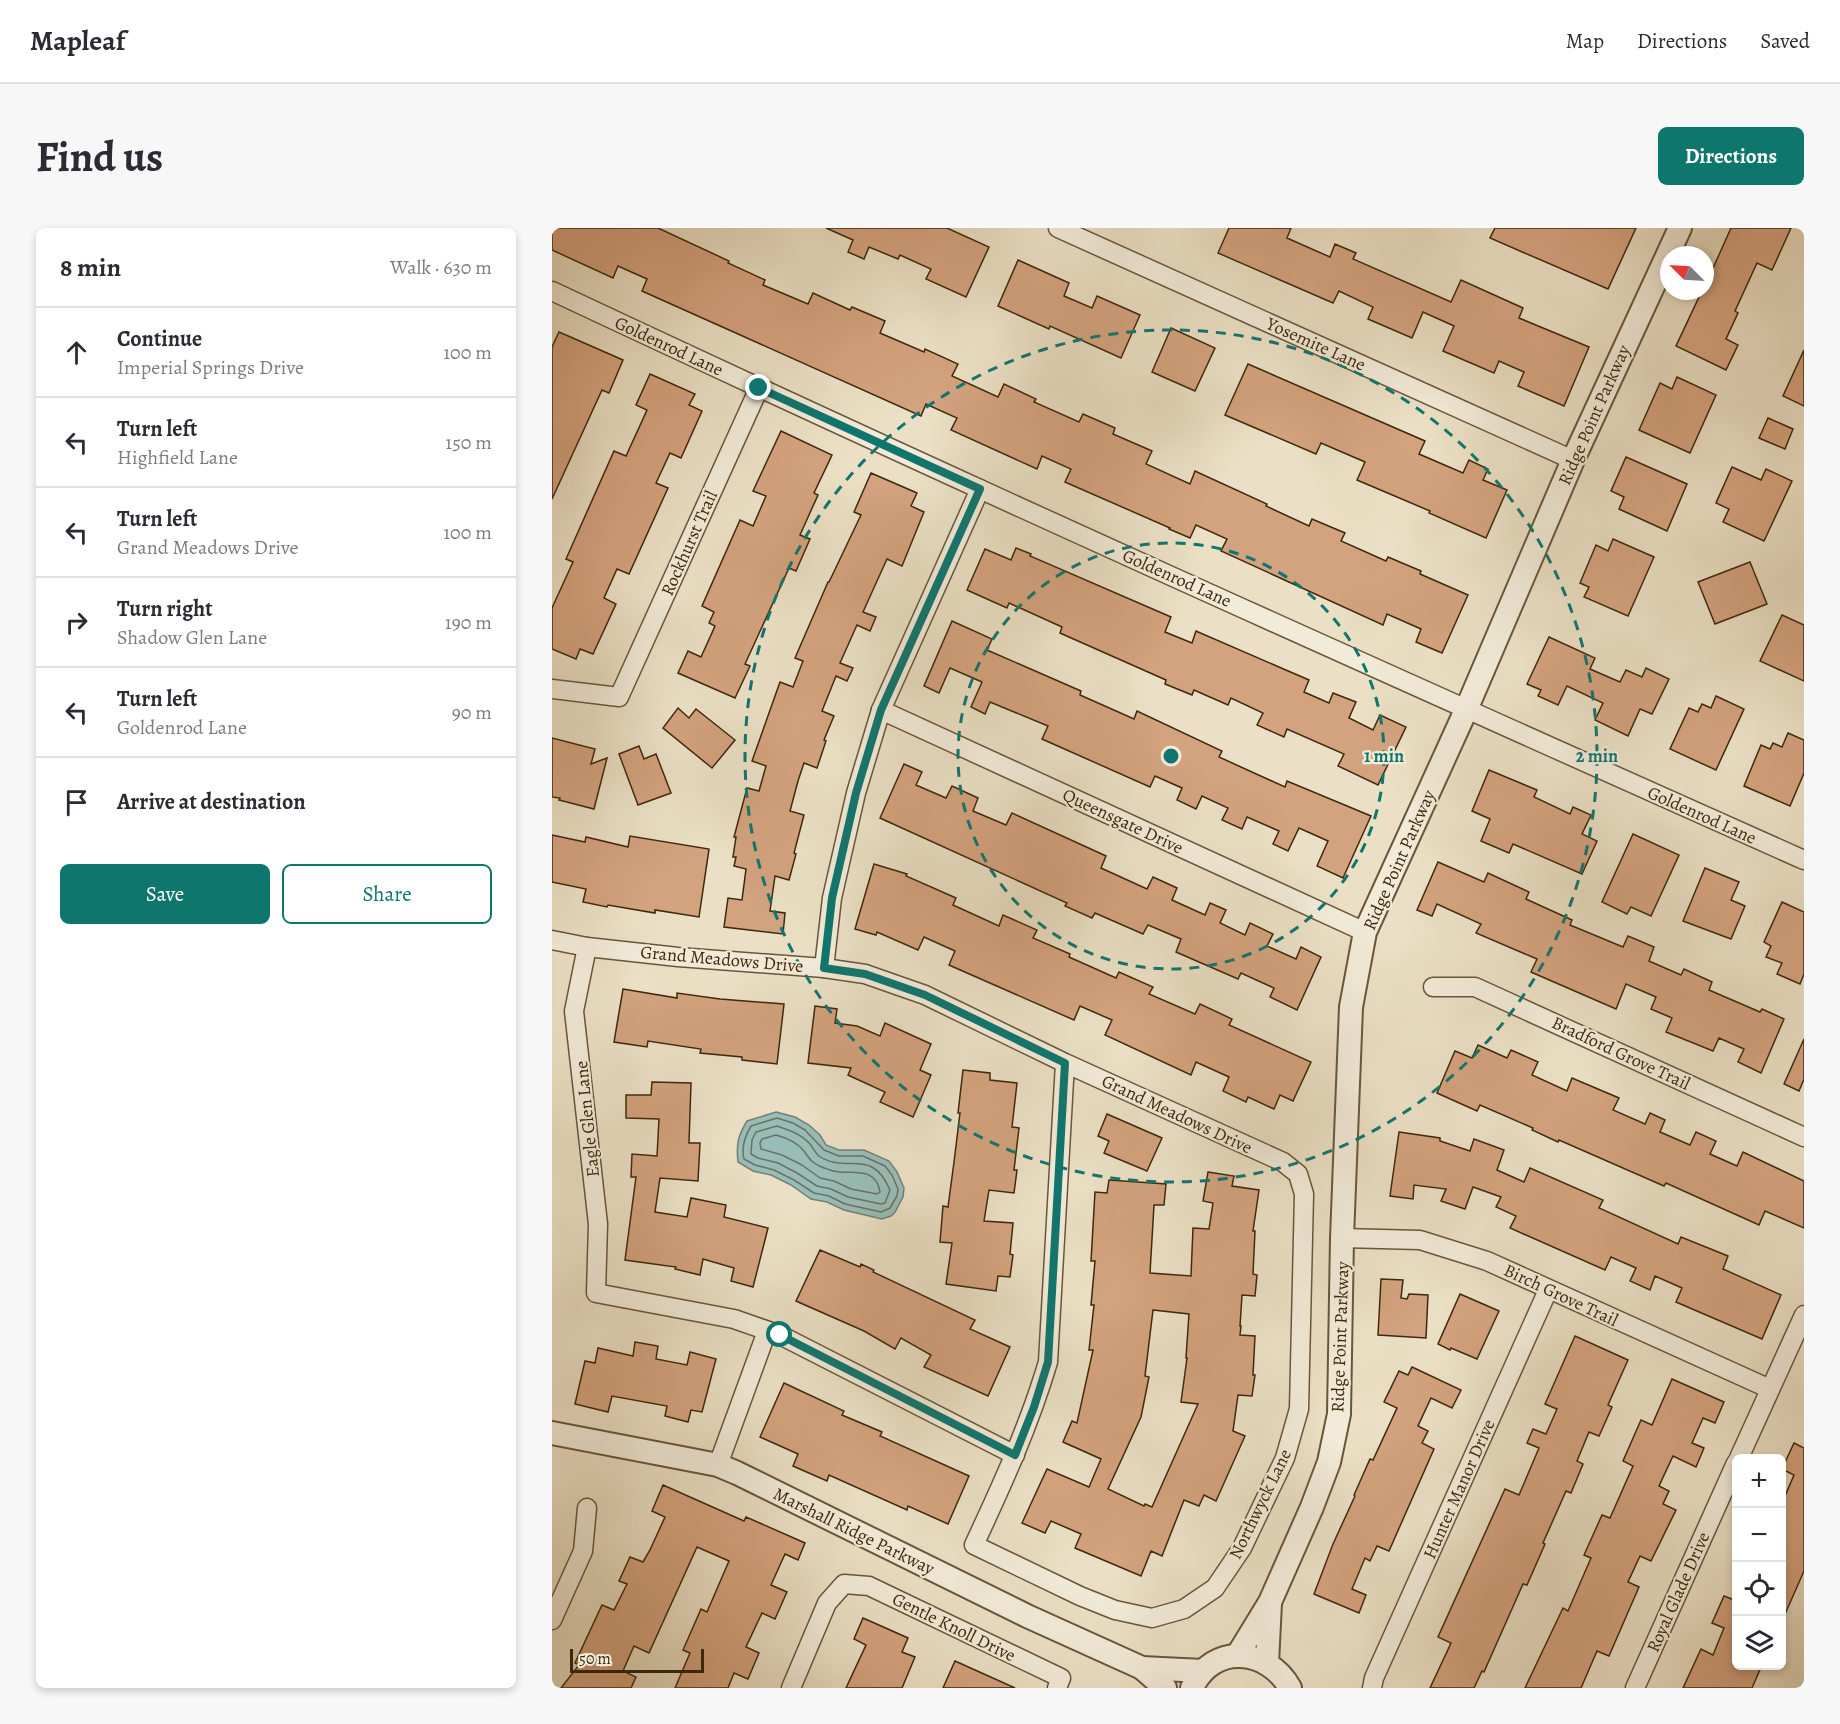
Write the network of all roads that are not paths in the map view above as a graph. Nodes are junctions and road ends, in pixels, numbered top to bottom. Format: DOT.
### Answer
graph roads {
  1 [pos="1058,228"];
  2 [pos="1680,228"];
  3 [pos="1098,236"];
  4 [pos="552,291"];
  5 [pos="759,388"];
  6 [pos="1573,460"];
  7 [pos="980,489"];
  8 [pos="552,689"];
  9 [pos="881,710"];
  10 [pos="1466,710"];
  11 [pos="1804,860"];
  12 [pos="1365,932"];
  13 [pos="552,940"];
  14 [pos="587,947"];
  15 [pos="824,968"];
  16 [pos="1433,987"];
  17 [pos="1065,1063"];
  18 [pos="1804,1137"];
  19 [pos="1283,1162"];
  20 [pos="1342,1238"];
  21 [pos="1548,1290"];
  22 [pos="1804,1315"];
  23 [pos="767,1331"];
  24 [pos="1770,1389"];
  25 [pos="552,1433"];
  26 [pos="1741,1454"];
  27 [pos="1015,1455"];
  28 [pos="718,1466"];
  29 [pos="1732,1474"];
  30 [pos="587,1508"];
  31 [pos="1270,1602"];
  32 [pos="552,1620"];
  33 [pos="1237,1656"];
  34 [pos="1267,1663"];
  35 [pos="1142,1668"];
  36 [pos="1197,1679"];
  37 [pos="1059,1683"];
  38 [pos="791,1688"];
  39 [pos="1165,1688"];
  40 [pos="1290,1688"];
  41 [pos="1372,1688"];
  42 [pos="1635,1688"];
  1 -- 3 [label="street, Yosemite Lane"];
  2 -- 6 [label="street, Ridge Point Parkway"];
  3 -- 6 [label="street, Yosemite Lane"];
  4 -- 5 [label="street, Goldenrod Lane"];
  5 -- 7 [label="street, Goldenrod Lane"];
  5 -- 8 [label="street, Rockhurst Trail"];
  6 -- 10 [label="street, Ridge Point Parkway"];
  7 -- 9 [label="street"];
  7 -- 10 [label="street, Goldenrod Lane"];
  9 -- 12 [label="street, Queensgate Drive"];
  9 -- 15 [label="street"];
  10 -- 11 [label="street, Goldenrod Lane"];
  10 -- 12 [label="street, Ridge Point Parkway"];
  12 -- 20 [label="street, Ridge Point Parkway"];
  13 -- 14 [label="street, Grand Meadows Drive"];
  14 -- 15 [label="street, Grand Meadows Drive"];
  14 -- 23 [label="street, Eagle Glen Lane"];
  15 -- 17 [label="street, Grand Meadows Drive"];
  16 -- 18 [label="street, Bradford Grove Trail"];
  17 -- 19 [label="street, Grand Meadows Drive"];
  17 -- 27 [label="street"];
  19 -- 27 [label="street, Northwyck Lane"];
  20 -- 21 [label="street, Birch Grove Trail"];
  20 -- 31 [label="street, Ridge Point Parkway"];
  21 -- 24 [label="street, Birch Grove Trail"];
  21 -- 41 [label="street, Hunter Manor Drive"];
  22 -- 24 [label="street"];
  23 -- 27 [label="street"];
  23 -- 28 [label="street"];
  24 -- 26 [label="street"];
  25 -- 28 [label="street, Marshall Ridge Parkway"];
  28 -- 35 [label="street, Marshall Ridge Parkway"];
  29 -- 42 [label="street, Royal Glade Drive"];
  30 -- 32 [label="street"];
  31 -- 33 [label="street"];
  31 -- 34 [label="street"];
  33 -- 34 [label="street"];
  33 -- 36 [label="street"];
  34 -- 40 [label="street"];
  35 -- 36 [label="street, Marshall Ridge Parkway"];
  35 -- 39 [label="street, Marshall Ridge Parkway"];
  37 -- 38 [label="street, Gentle Knoll Drive"];
}
